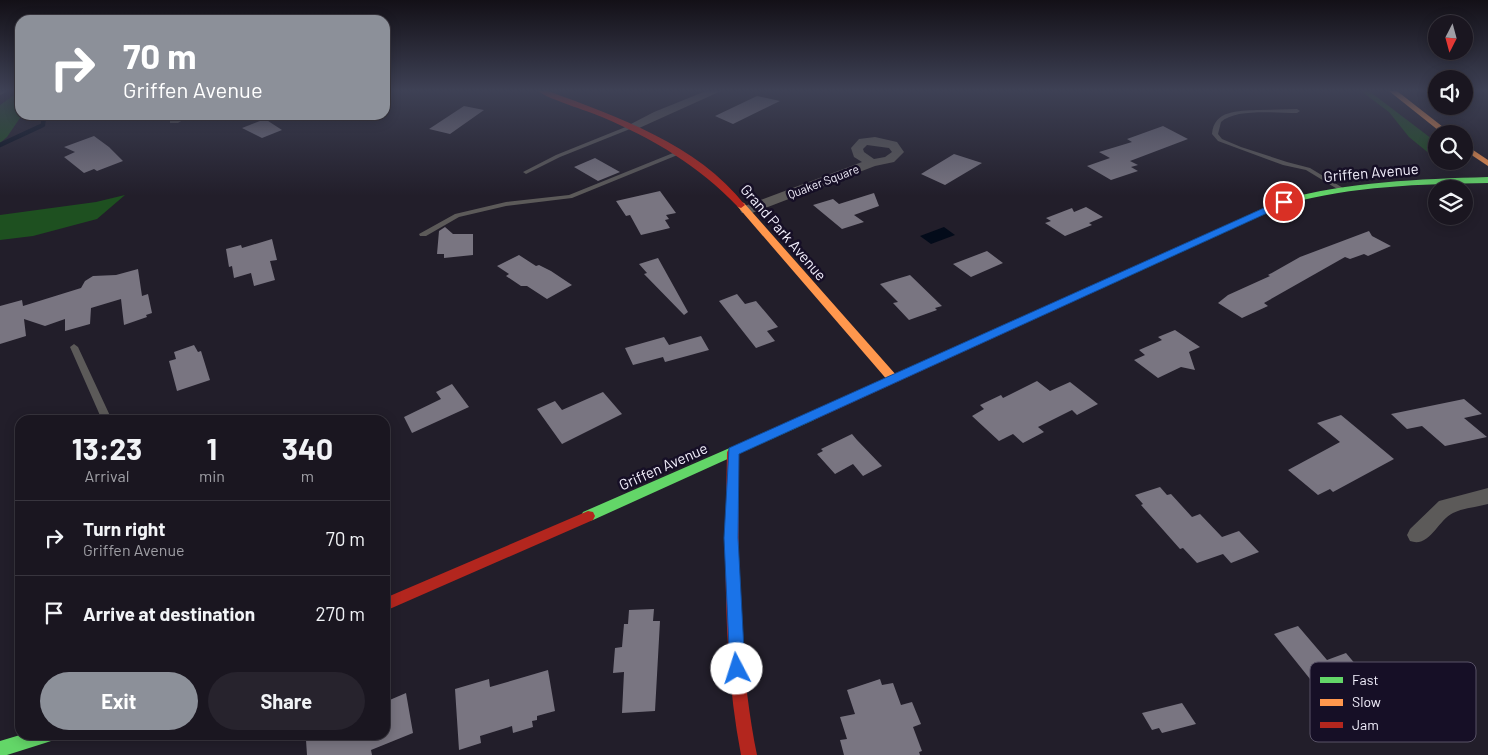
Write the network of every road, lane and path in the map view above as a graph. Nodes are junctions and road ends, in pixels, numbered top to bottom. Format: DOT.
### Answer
graph roads {
  1 [pos="633,126"];
  2 [pos="1217,126"];
  3 [pos="678,153"];
  4 [pos="1473,153"];
  5 [pos="872,162"];
  6 [pos="1488,164"];
  7 [pos="526,172"];
  8 [pos="1488,180"];
  9 [pos="1341,189"];
  10 [pos="747,210"];
  11 [pos="423,234"];
  12 [pos="74,347"];
  13 [pos="894,379"];
  14 [pos="105,415"];
  15 [pos="733,452"];
  16 [pos="1488,496"];
  17 [pos="1416,535"];
  18 [pos="390,603"];
  19 [pos="28,740"];
  20 [pos="0,748"];
  21 [pos="749,755"];
  1 -- 3 [label="street, Grand Park Avenue"];
  1 -- 7 [label="lane"];
  2 -- 9 [label="lane"];
  3 -- 10 [label="street, Grand Park Avenue"];
  3 -- 11 [label="lane"];
  4 -- 6 [label="street"];
  5 -- 10 [label="street, Quaker Square"];
  8 -- 9 [label="street, Griffen Avenue"];
  9 -- 13 [label="street, Griffen Avenue"];
  10 -- 13 [label="street, Grand Park Avenue"];
  12 -- 14 [label="lane"];
  13 -- 15 [label="street, Griffen Avenue"];
  15 -- 18 [label="street, Griffen Avenue"];
  15 -- 21 [label="street"];
  16 -- 17 [label="street"];
  19 -- 20 [label="street"];
}
